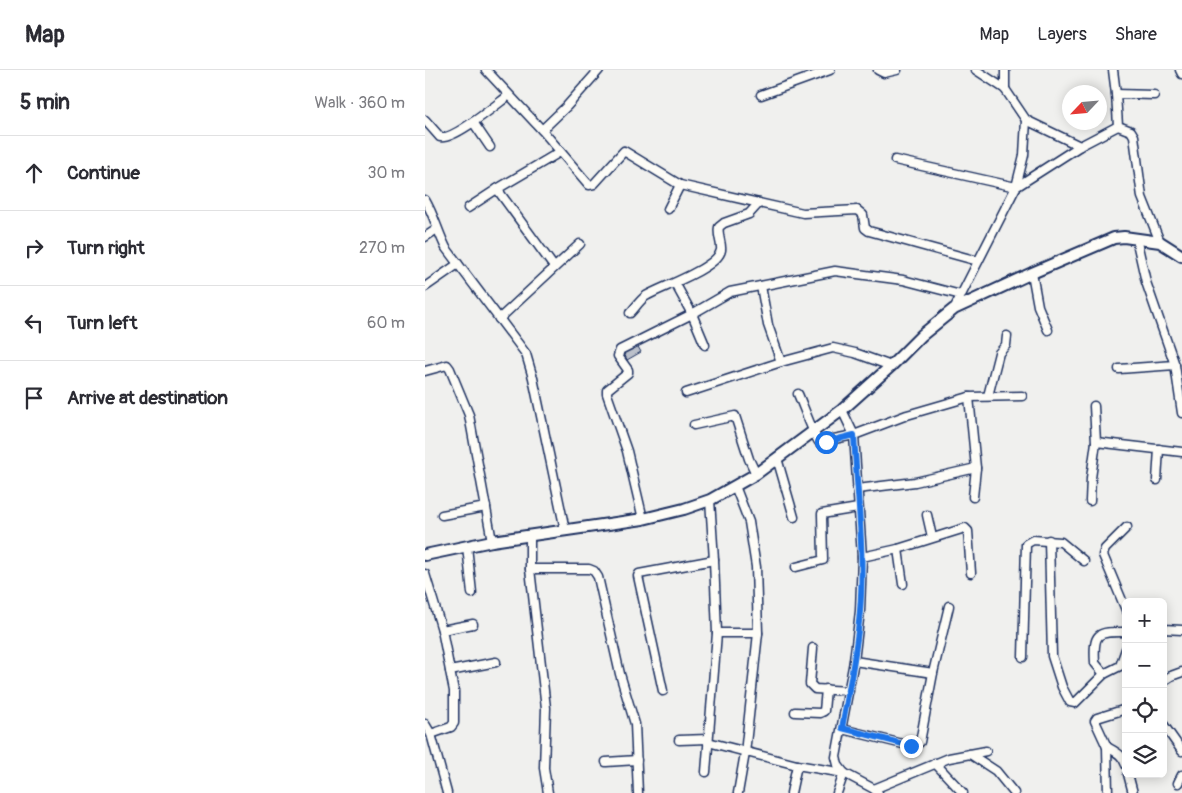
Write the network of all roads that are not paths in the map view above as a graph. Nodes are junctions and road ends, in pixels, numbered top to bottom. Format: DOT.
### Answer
graph roads {
  1 [pos="486,70"];
  2 [pos="830,70"];
  3 [pos="878,70"];
  4 [pos="897,70"];
  5 [pos="976,70"];
  6 [pos="1005,70"];
  7 [pos="1113,70"];
  8 [pos="1180,70"];
  9 [pos="593,72"];
  10 [pos="1182,74"];
  11 [pos="1005,89"];
  12 [pos="1116,94"];
  13 [pos="761,95"];
  14 [pos="1154,95"];
  15 [pos="508,96"];
  16 [pos="425,120"];
  17 [pos="1025,120"];
  18 [pos="473,122"];
  19 [pos="1118,126"];
  20 [pos="542,130"];
  21 [pos="1080,146"];
  22 [pos="490,147"];
  23 [pos="560,152"];
  24 [pos="895,160"];
  25 [pos="680,185"];
  26 [pos="1016,187"];
  27 [pos="497,189"];
  28 [pos="425,200"];
  29 [pos="759,203"];
  30 [pos="468,208"];
  31 [pos="668,209"];
  32 [pos="437,229"];
  33 [pos="425,237"];
  34 [pos="1136,238"];
  35 [pos="1160,242"];
  36 [pos="580,244"];
  37 [pos="1182,256"];
  38 [pos="978,261"];
  39 [pos="458,264"];
  40 [pos="554,267"];
  41 [pos="1032,273"];
  42 [pos="675,283"];
  43 [pos="761,286"];
  44 [pos="425,287"];
  45 [pos="961,295"];
  46 [pos="955,309"];
  47 [pos="630,313"];
  48 [pos="692,314"];
  49 [pos="499,319"];
  50 [pos="1048,330"];
  51 [pos="1007,336"];
  52 [pos="705,345"];
  53 [pos="781,362"];
  54 [pos="1175,365"];
  55 [pos="891,366"];
  56 [pos="1119,369"];
  57 [pos="425,371"];
  58 [pos="686,393"];
  59 [pos="798,394"];
  60 [pos="969,396"];
  61 [pos="988,396"];
  62 [pos="1022,396"];
  63 [pos="1094,406"];
  64 [pos="842,410"];
  65 [pos="1182,413"];
  66 [pos="694,424"];
  67 [pos="814,431"];
  68 [pos="854,435"];
  69 [pos="1096,442"];
  70 [pos="1159,449"];
  71 [pos="1182,452"];
  72 [pos="777,458"];
  73 [pos="976,468"];
  74 [pos="756,474"];
  75 [pos="1157,480"];
  76 [pos="735,486"];
  77 [pos="857,489"];
  78 [pos="973,496"];
  79 [pos="710,500"];
  80 [pos="1090,501"];
  81 [pos="486,507"];
  82 [pos="859,508"];
  83 [pos="442,515"];
  84 [pos="927,515"];
  85 [pos="794,517"];
  86 [pos="643,518"];
  87 [pos="1127,527"];
  88 [pos="565,530"];
  89 [pos="530,536"];
  90 [pos="932,537"];
  91 [pos="1049,540"];
  92 [pos="492,541"];
  93 [pos="467,546"];
  94 [pos="898,549"];
  95 [pos="425,555"];
  96 [pos="862,557"];
  97 [pos="714,560"];
  98 [pos="1084,561"];
  99 [pos="796,567"];
  100 [pos="530,569"];
  101 [pos="971,573"];
  102 [pos="425,574"];
  103 [pos="903,584"];
  104 [pos="472,593"];
  105 [pos="1122,600"];
  106 [pos="949,606"];
  107 [pos="473,624"];
  108 [pos="1167,629"];
  109 [pos="442,630"];
  110 [pos="1182,630"];
  111 [pos="1122,632"];
  112 [pos="717,633"];
  113 [pos="758,633"];
  114 [pos="813,648"];
  115 [pos="1023,657"];
  116 [pos="1122,660"];
  117 [pos="496,662"];
  118 [pos="854,662"];
  119 [pos="450,670"];
  120 [pos="933,672"];
  121 [pos="1182,672"];
  122 [pos="1104,674"];
  123 [pos="1167,678"];
  124 [pos="826,689"];
  125 [pos="663,691"];
  126 [pos="849,691"];
  127 [pos="1122,710"];
  128 [pos="795,712"];
  129 [pos="425,724"];
  130 [pos="842,728"];
  131 [pos="1167,730"];
  132 [pos="431,734"];
  133 [pos="679,740"];
  134 [pos="708,741"];
  135 [pos="1107,747"];
  136 [pos="986,751"];
  137 [pos="1182,751"];
  138 [pos="745,752"];
  139 [pos="970,754"];
  140 [pos="1122,757"];
  141 [pos="637,760"];
  142 [pos="606,762"];
  143 [pos="935,764"];
  144 [pos="797,765"];
  145 [pos="706,772"];
  146 [pos="843,773"];
  147 [pos="1130,778"];
  148 [pos="876,791"];
  149 [pos="447,793"];
  150 [pos="548,793"];
  151 [pos="638,793"];
  152 [pos="738,793"];
  153 [pos="791,793"];
  154 [pos="837,793"];
  155 [pos="963,793"];
  156 [pos="1014,793"];
  157 [pos="1108,793"];
  158 [pos="1133,793"];
  1 -- 15 [label="street"];
  2 -- 13 [label="street"];
  3 -- 4 [label="street"];
  5 -- 11 [label="street"];
  6 -- 11 [label="street"];
  7 -- 12 [label="street"];
  8 -- 10 [label="street"];
  9 -- 20 [label="street"];
  11 -- 17 [label="street"];
  12 -- 14 [label="street"];
  12 -- 19 [label="street"];
  15 -- 18 [label="street"];
  15 -- 20 [label="street"];
  16 -- 18 [label="street"];
  17 -- 21 [label="street"];
  17 -- 26 [label="street"];
  18 -- 22 [label="street"];
  19 -- 21 [label="street"];
  19 -- 35 [label="street"];
  20 -- 23 [label="street"];
  21 -- 26 [label="street"];
  23 -- 25 [label="street"];
  23 -- 27 [label="street"];
  24 -- 26 [label="street"];
  25 -- 29 [label="street"];
  25 -- 31 [label="street"];
  26 -- 38 [label="street"];
  27 -- 30 [label="street"];
  27 -- 40 [label="street"];
  28 -- 32 [label="street"];
  29 -- 38 [label="street"];
  29 -- 42 [label="street"];
  32 -- 33 [label="street"];
  32 -- 39 [label="street"];
  34 -- 35 [label="main road"];
  34 -- 41 [label="main road"];
  34 -- 54 [label="street"];
  35 -- 37 [label="main road"];
  36 -- 40 [label="street"];
  38 -- 45 [label="street"];
  39 -- 44 [label="street"];
  39 -- 49 [label="street"];
  40 -- 49 [label="street"];
  41 -- 46 [label="main road"];
  41 -- 50 [label="street"];
  42 -- 47 [label="street"];
  42 -- 48 [label="street"];
  43 -- 45 [label="street"];
  43 -- 48 [label="street"];
  43 -- 53 [label="street"];
  45 -- 46 [label="street"];
  46 -- 55 [label="main road"];
  48 -- 52 [label="street"];
  48 -- 86 [label="street"];
  49 -- 88 [label="street"];
  51 -- 61 [label="street"];
  53 -- 55 [label="street"];
  53 -- 58 [label="street"];
  54 -- 56 [label="street"];
  54 -- 65 [label="street"];
  55 -- 64 [label="main road"];
  57 -- 81 [label="street"];
  59 -- 67 [label="street"];
  60 -- 61 [label="street"];
  60 -- 68 [label="street"];
  60 -- 73 [label="street"];
  61 -- 62 [label="street"];
  63 -- 69 [label="street"];
  64 -- 67 [label="main road"];
  64 -- 68 [label="street"];
  66 -- 74 [label="street"];
  67 -- 68 [label="street"];
  67 -- 72 [label="main road"];
  68 -- 77 [label="street"];
  69 -- 70 [label="street"];
  69 -- 80 [label="street"];
  70 -- 71 [label="street"];
  70 -- 75 [label="street"];
  72 -- 74 [label="main road"];
  72 -- 85 [label="street"];
  73 -- 77 [label="street"];
  73 -- 78 [label="street"];
  74 -- 76 [label="main road"];
  76 -- 79 [label="main road"];
  76 -- 113 [label="street"];
  77 -- 82 [label="street"];
  79 -- 86 [label="main road"];
  79 -- 97 [label="street"];
  81 -- 83 [label="street"];
  81 -- 92 [label="street"];
  82 -- 96 [label="street"];
  82 -- 99 [label="street"];
  84 -- 90 [label="street"];
  86 -- 88 [label="main road"];
  87 -- 105 [label="street"];
  88 -- 89 [label="main road"];
  89 -- 92 [label="main road"];
  89 -- 100 [label="street"];
  90 -- 94 [label="street"];
  90 -- 101 [label="street"];
  91 -- 98 [label="street"];
  91 -- 115 [label="street"];
  91 -- 122 [label="street"];
  92 -- 93 [label="main road"];
  93 -- 95 [label="main road"];
  93 -- 104 [label="street"];
  94 -- 96 [label="street"];
  94 -- 103 [label="street"];
  96 -- 118 [label="street"];
  97 -- 112 [label="street"];
  97 -- 125 [label="street"];
  100 -- 141 [label="street"];
  100 -- 150 [label="street"];
  102 -- 109 [label="street"];
  106 -- 120 [label="street"];
  107 -- 109 [label="street"];
  108 -- 110 [label="street"];
  109 -- 119 [label="street"];
  111 -- 122 [label="street"];
  112 -- 113 [label="street"];
  112 -- 134 [label="street"];
  113 -- 138 [label="street"];
  114 -- 124 [label="street"];
  116 -- 122 [label="street"];
  117 -- 119 [label="street"];
  118 -- 120 [label="street"];
  118 -- 126 [label="street"];
  119 -- 132 [label="street"];
  120 -- 130 [label="street"];
  121 -- 123 [label="street"];
  124 -- 126 [label="street"];
  124 -- 128 [label="street"];
  126 -- 130 [label="street"];
  127 -- 135 [label="street"];
  129 -- 132 [label="street"];
  130 -- 146 [label="street"];
  131 -- 137 [label="street"];
  132 -- 149 [label="street"];
  133 -- 134 [label="street"];
  134 -- 138 [label="street"];
  134 -- 145 [label="street"];
  135 -- 140 [label="street"];
  135 -- 157 [label="street"];
  136 -- 139 [label="street"];
  138 -- 144 [label="street"];
  138 -- 152 [label="street"];
  139 -- 143 [label="street"];
  139 -- 156 [label="street"];
  141 -- 142 [label="street"];
  141 -- 151 [label="street"];
  143 -- 148 [label="street"];
  143 -- 155 [label="street"];
  144 -- 146 [label="street"];
  144 -- 153 [label="street"];
  146 -- 148 [label="street"];
  146 -- 154 [label="street"];
  147 -- 158 [label="street"];
}
